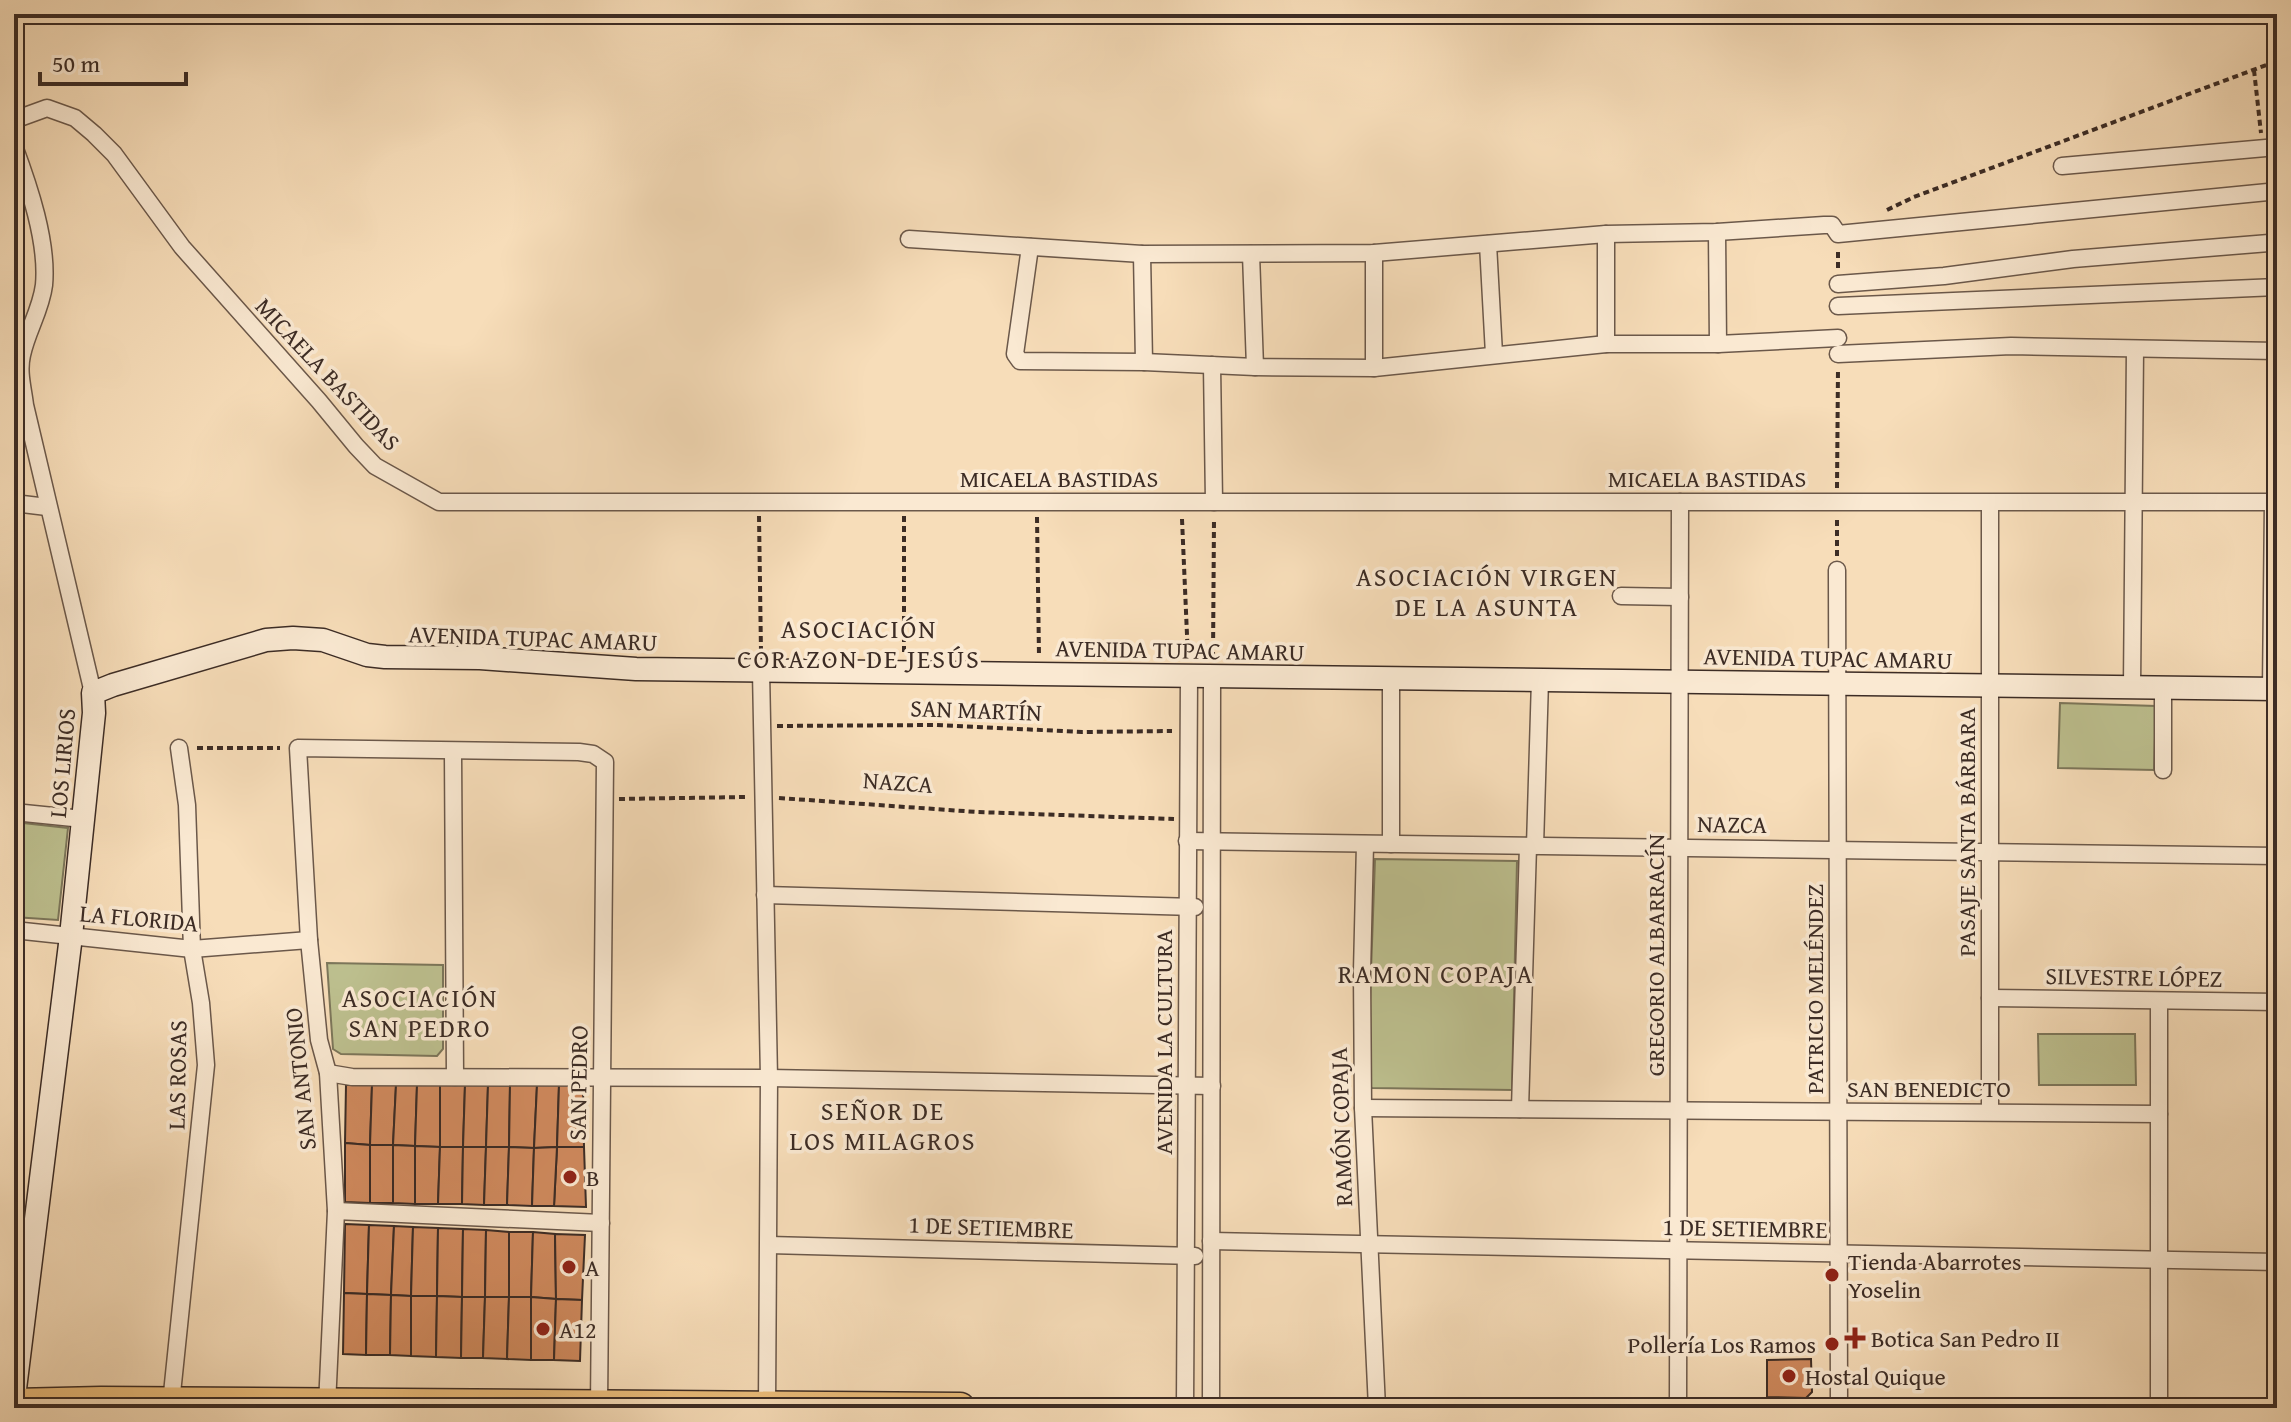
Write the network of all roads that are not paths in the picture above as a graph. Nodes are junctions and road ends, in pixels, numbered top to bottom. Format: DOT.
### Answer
graph roads {
  1 [pos="14,120"];
  2 [pos="14,146"];
  3 [pos="2277,147"];
  4 [pos="2062,166"];
  5 [pos="2268,192"];
  6 [pos="1717,232"];
  7 [pos="1606,234"];
  8 [pos="909,239"];
  9 [pos="2269,243"];
  10 [pos="1488,244"];
  11 [pos="1030,247"];
  12 [pos="1374,253"];
  13 [pos="1142,254"];
  14 [pos="1251,254"];
  15 [pos="1838,284"];
  16 [pos="2277,287"];
  17 [pos="1838,306"];
  18 [pos="21,337"];
  19 [pos="1606,344"];
  20 [pos="1718,344"];
  21 [pos="2135,349"];
  22 [pos="2277,351"];
  23 [pos="1494,354"];
  24 [pos="1144,362"];
  25 [pos="1212,365"];
  26 [pos="1255,367"];
  27 [pos="1374,368"];
  28 [pos="2134,501"];
  29 [pos="1214,502"];
  30 [pos="1680,502"];
  31 [pos="2275,502"];
  32 [pos="14,503"];
  33 [pos="1990,503"];
  34 [pos="47,507"];
  35 [pos="1837,570"];
  36 [pos="1621,596"];
  37 [pos="1680,597"];
  38 [pos="761,671"];
  39 [pos="1189,676"];
  40 [pos="1212,676"];
  41 [pos="1391,678"];
  42 [pos="1540,680"];
  43 [pos="1680,682"];
  44 [pos="1837,684"];
  45 [pos="1990,686"];
  46 [pos="2132,687"];
  47 [pos="2163,688"];
  48 [pos="2274,689"];
  49 [pos="93,693"];
  50 [pos="179,748"];
  51 [pos="453,752"];
  52 [pos="2163,770"];
  53 [pos="14,812"];
  54 [pos="83,819"];
  55 [pos="1187,841"];
  56 [pos="1212,842"];
  57 [pos="1365,844"];
  58 [pos="1391,844"];
  59 [pos="1531,846"];
  60 [pos="1679,848"];
  61 [pos="1838,850"];
  62 [pos="1990,851"];
  63 [pos="2277,856"];
  64 [pos="765,895"];
  65 [pos="1187,907"];
  66 [pos="1212,908"];
  67 [pos="14,930"];
  68 [pos="71,936"];
  69 [pos="309,940"];
  70 [pos="192,949"];
  71 [pos="1990,998"];
  72 [pos="2159,1001"];
  73 [pos="2277,1002"];
  74 [pos="328,1073"];
  75 [pos="455,1077"];
  76 [pos="602,1077"];
  77 [pos="769,1078"];
  78 [pos="1187,1085"];
  79 [pos="1212,1086"];
  80 [pos="1363,1108"];
  81 [pos="1520,1109"];
  82 [pos="1679,1110"];
  83 [pos="1838,1111"];
  84 [pos="1990,1112"];
  85 [pos="2159,1114"];
  86 [pos="336,1211"];
  87 [pos="601,1223"];
  88 [pos="1370,1244"];
  89 [pos="769,1245"];
  90 [pos="1211,1248"];
  91 [pos="1678,1250"];
  92 [pos="1839,1253"];
  93 [pos="1186,1256"];
  94 [pos="2158,1259"];
  95 [pos="2277,1262"];
  96 [pos="14,1397"];
  97 [pos="171,1403"];
  98 [pos="14,1404"];
  99 [pos="327,1405"];
  100 [pos="599,1406"];
  101 [pos="767,1407"];
  102 [pos="960,1408"];
  103 [pos="1185,1408"];
  104 [pos="1211,1408"];
  105 [pos="1377,1408"];
  106 [pos="1678,1408"];
  107 [pos="1839,1408"];
  108 [pos="2159,1408"];
  1 -- 29 [label="street, MICAELA BASTIDAS"];
  2 -- 18 [label="street, LOS LIRIOS"];
  3 -- 4 [label="street"];
  5 -- 6 [label="street"];
  6 -- 7 [label="street"];
  6 -- 20 [label="street"];
  7 -- 10 [label="street"];
  7 -- 19 [label="street"];
  8 -- 11 [label="street"];
  9 -- 15 [label="street"];
  10 -- 12 [label="street"];
  10 -- 23 [label="street"];
  11 -- 13 [label="street"];
  11 -- 24 [label="street"];
  12 -- 14 [label="street"];
  12 -- 27 [label="street"];
  13 -- 14 [label="street"];
  13 -- 24 [label="street"];
  14 -- 26 [label="street"];
  16 -- 17 [label="street"];
  18 -- 34 [label="street, LOS LIRIOS"];
  19 -- 20 [label="street"];
  19 -- 23 [label="street"];
  20 -- 21 [label="street"];
  21 -- 22 [label="street"];
  21 -- 28 [label="street"];
  23 -- 27 [label="street"];
  24 -- 25 [label="street"];
  25 -- 26 [label="street"];
  25 -- 29 [label="street"];
  26 -- 27 [label="street"];
  28 -- 31 [label="street, MICAELA BASTIDAS"];
  28 -- 33 [label="street, MICAELA BASTIDAS"];
  28 -- 46 [label="street"];
  29 -- 30 [label="street, MICAELA BASTIDAS"];
  30 -- 33 [label="street, MICAELA BASTIDAS"];
  30 -- 37 [label="street, GREGORIO ALBARRACÍN"];
  31 -- 48 [label="street"];
  32 -- 34 [label="street"];
  33 -- 45 [label="street, PASAJE SANTA BÁRBARA"];
  34 -- 49 [label="street, LOS LIRIOS"];
  35 -- 44 [label="street, PATRICIO MELÉNDEZ"];
  36 -- 37 [label="street"];
  37 -- 43 [label="street, GREGORIO ALBARRACÍN"];
  38 -- 39 [label="street, AVENIDA TUPAC AMARU"];
  38 -- 49 [label="street, AVENIDA TUPAC AMARU"];
  38 -- 64 [label="street"];
  39 -- 40 [label="street, AVENIDA TUPAC AMARU"];
  39 -- 55 [label="street, AVENIDA LA CULTURA"];
  40 -- 41 [label="street, AVENIDA TUPAC AMARU"];
  40 -- 56 [label="street, AVENIDA LA CULTURA"];
  41 -- 42 [label="street, AVENIDA TUPAC AMARU"];
  41 -- 58 [label="street"];
  42 -- 43 [label="street, AVENIDA TUPAC AMARU"];
  42 -- 59 [label="street"];
  43 -- 44 [label="street, AVENIDA TUPAC AMARU"];
  43 -- 60 [label="street, GREGORIO ALBARRACÍN"];
  44 -- 45 [label="street, AVENIDA TUPAC AMARU"];
  44 -- 61 [label="street, PATRICIO MELÉNDEZ"];
  45 -- 46 [label="street, AVENIDA TUPAC AMARU"];
  45 -- 62 [label="street, PASAJE SANTA BÁRBARA"];
  46 -- 47 [label="street, AVENIDA TUPAC AMARU"];
  47 -- 48 [label="street, AVENIDA TUPAC AMARU"];
  47 -- 52 [label="street"];
  49 -- 54 [label="street, LOS LIRIOS"];
  50 -- 70 [label="street, LAS ROSAS"];
  51 -- 69 [label="street, SAN ANTONIO"];
  51 -- 75 [label="street"];
  51 -- 76 [label="street, SAN PEDRO"];
  53 -- 54 [label="street"];
  54 -- 68 [label="street, LOS LIRIOS"];
  55 -- 56 [label="street, NAZCA"];
  55 -- 65 [label="street, AVENIDA LA CULTURA"];
  56 -- 57 [label="street, NAZCA"];
  56 -- 66 [label="street, AVENIDA LA CULTURA"];
  57 -- 58 [label="street, NAZCA"];
  57 -- 80 [label="street, RAMÓN COPAJA"];
  58 -- 59 [label="street, NAZCA"];
  59 -- 60 [label="street, NAZCA"];
  59 -- 81 [label="street"];
  60 -- 61 [label="street, NAZCA"];
  60 -- 82 [label="street, GREGORIO ALBARRACÍN"];
  61 -- 62 [label="street, NAZCA"];
  61 -- 83 [label="street, PATRICIO MELÉNDEZ"];
  62 -- 63 [label="street, NAZCA"];
  62 -- 71 [label="street, PASAJE SANTA BÁRBARA"];
  64 -- 65 [label="street"];
  64 -- 77 [label="street"];
  65 -- 66 [label="street"];
  65 -- 78 [label="street, AVENIDA LA CULTURA"];
  66 -- 79 [label="street, AVENIDA LA CULTURA"];
  67 -- 68 [label="street, LA FLORIDA"];
  68 -- 70 [label="street, LA FLORIDA"];
  68 -- 96 [label="street, LOS LIRIOS"];
  69 -- 70 [label="street, LA FLORIDA"];
  69 -- 74 [label="street, SAN ANTONIO"];
  70 -- 97 [label="street, LAS ROSAS"];
  71 -- 72 [label="street, SILVESTRE LÓPEZ"];
  71 -- 84 [label="street, PASAJE SANTA BÁRBARA"];
  72 -- 73 [label="street, SILVESTRE LÓPEZ"];
  72 -- 85 [label="street"];
  74 -- 75 [label="street"];
  74 -- 86 [label="street, SAN ANTONIO"];
  75 -- 76 [label="street"];
  76 -- 77 [label="street"];
  76 -- 87 [label="street, SAN PEDRO"];
  77 -- 78 [label="street"];
  77 -- 89 [label="street"];
  78 -- 79 [label="street"];
  78 -- 93 [label="street, AVENIDA LA CULTURA"];
  79 -- 90 [label="street, AVENIDA LA CULTURA"];
  80 -- 81 [label="street, SAN BENEDICTO"];
  80 -- 88 [label="street, RAMÓN COPAJA"];
  81 -- 82 [label="street, SAN BENEDICTO"];
  82 -- 83 [label="street, SAN BENEDICTO"];
  82 -- 91 [label="street, GREGORIO ALBARRACÍN"];
  83 -- 84 [label="street, SAN BENEDICTO"];
  83 -- 92 [label="street, PATRICIO MELÉNDEZ"];
  84 -- 85 [label="street, SAN BENEDICTO"];
  85 -- 94 [label="street"];
  86 -- 87 [label="street"];
  86 -- 99 [label="street, SAN ANTONIO"];
  87 -- 100 [label="street, SAN PEDRO"];
  88 -- 90 [label="street, 1 DE SETIEMBRE"];
  88 -- 91 [label="street, 1 DE SETIEMBRE"];
  88 -- 105 [label="street, RAMÓN COPAJA"];
  89 -- 93 [label="street, 1 DE SETIEMBRE"];
  89 -- 101 [label="street"];
  90 -- 93 [label="street, 1 DE SETIEMBRE"];
  90 -- 104 [label="street, AVENIDA LA CULTURA"];
  91 -- 92 [label="street, 1 DE SETIEMBRE"];
  91 -- 106 [label="street, GREGORIO ALBARRACÍN"];
  92 -- 94 [label="street, 1 DE SETIEMBRE"];
  92 -- 107 [label="street, PATRICIO MELÉNDEZ"];
  93 -- 103 [label="street, AVENIDA LA CULTURA"];
  94 -- 95 [label="street, 1 DE SETIEMBRE"];
  94 -- 108 [label="street"];
  97 -- 98 [label="highway"];
  97 -- 99 [label="highway"];
  99 -- 100 [label="highway"];
  100 -- 101 [label="highway"];
  101 -- 102 [label="highway"];
}
